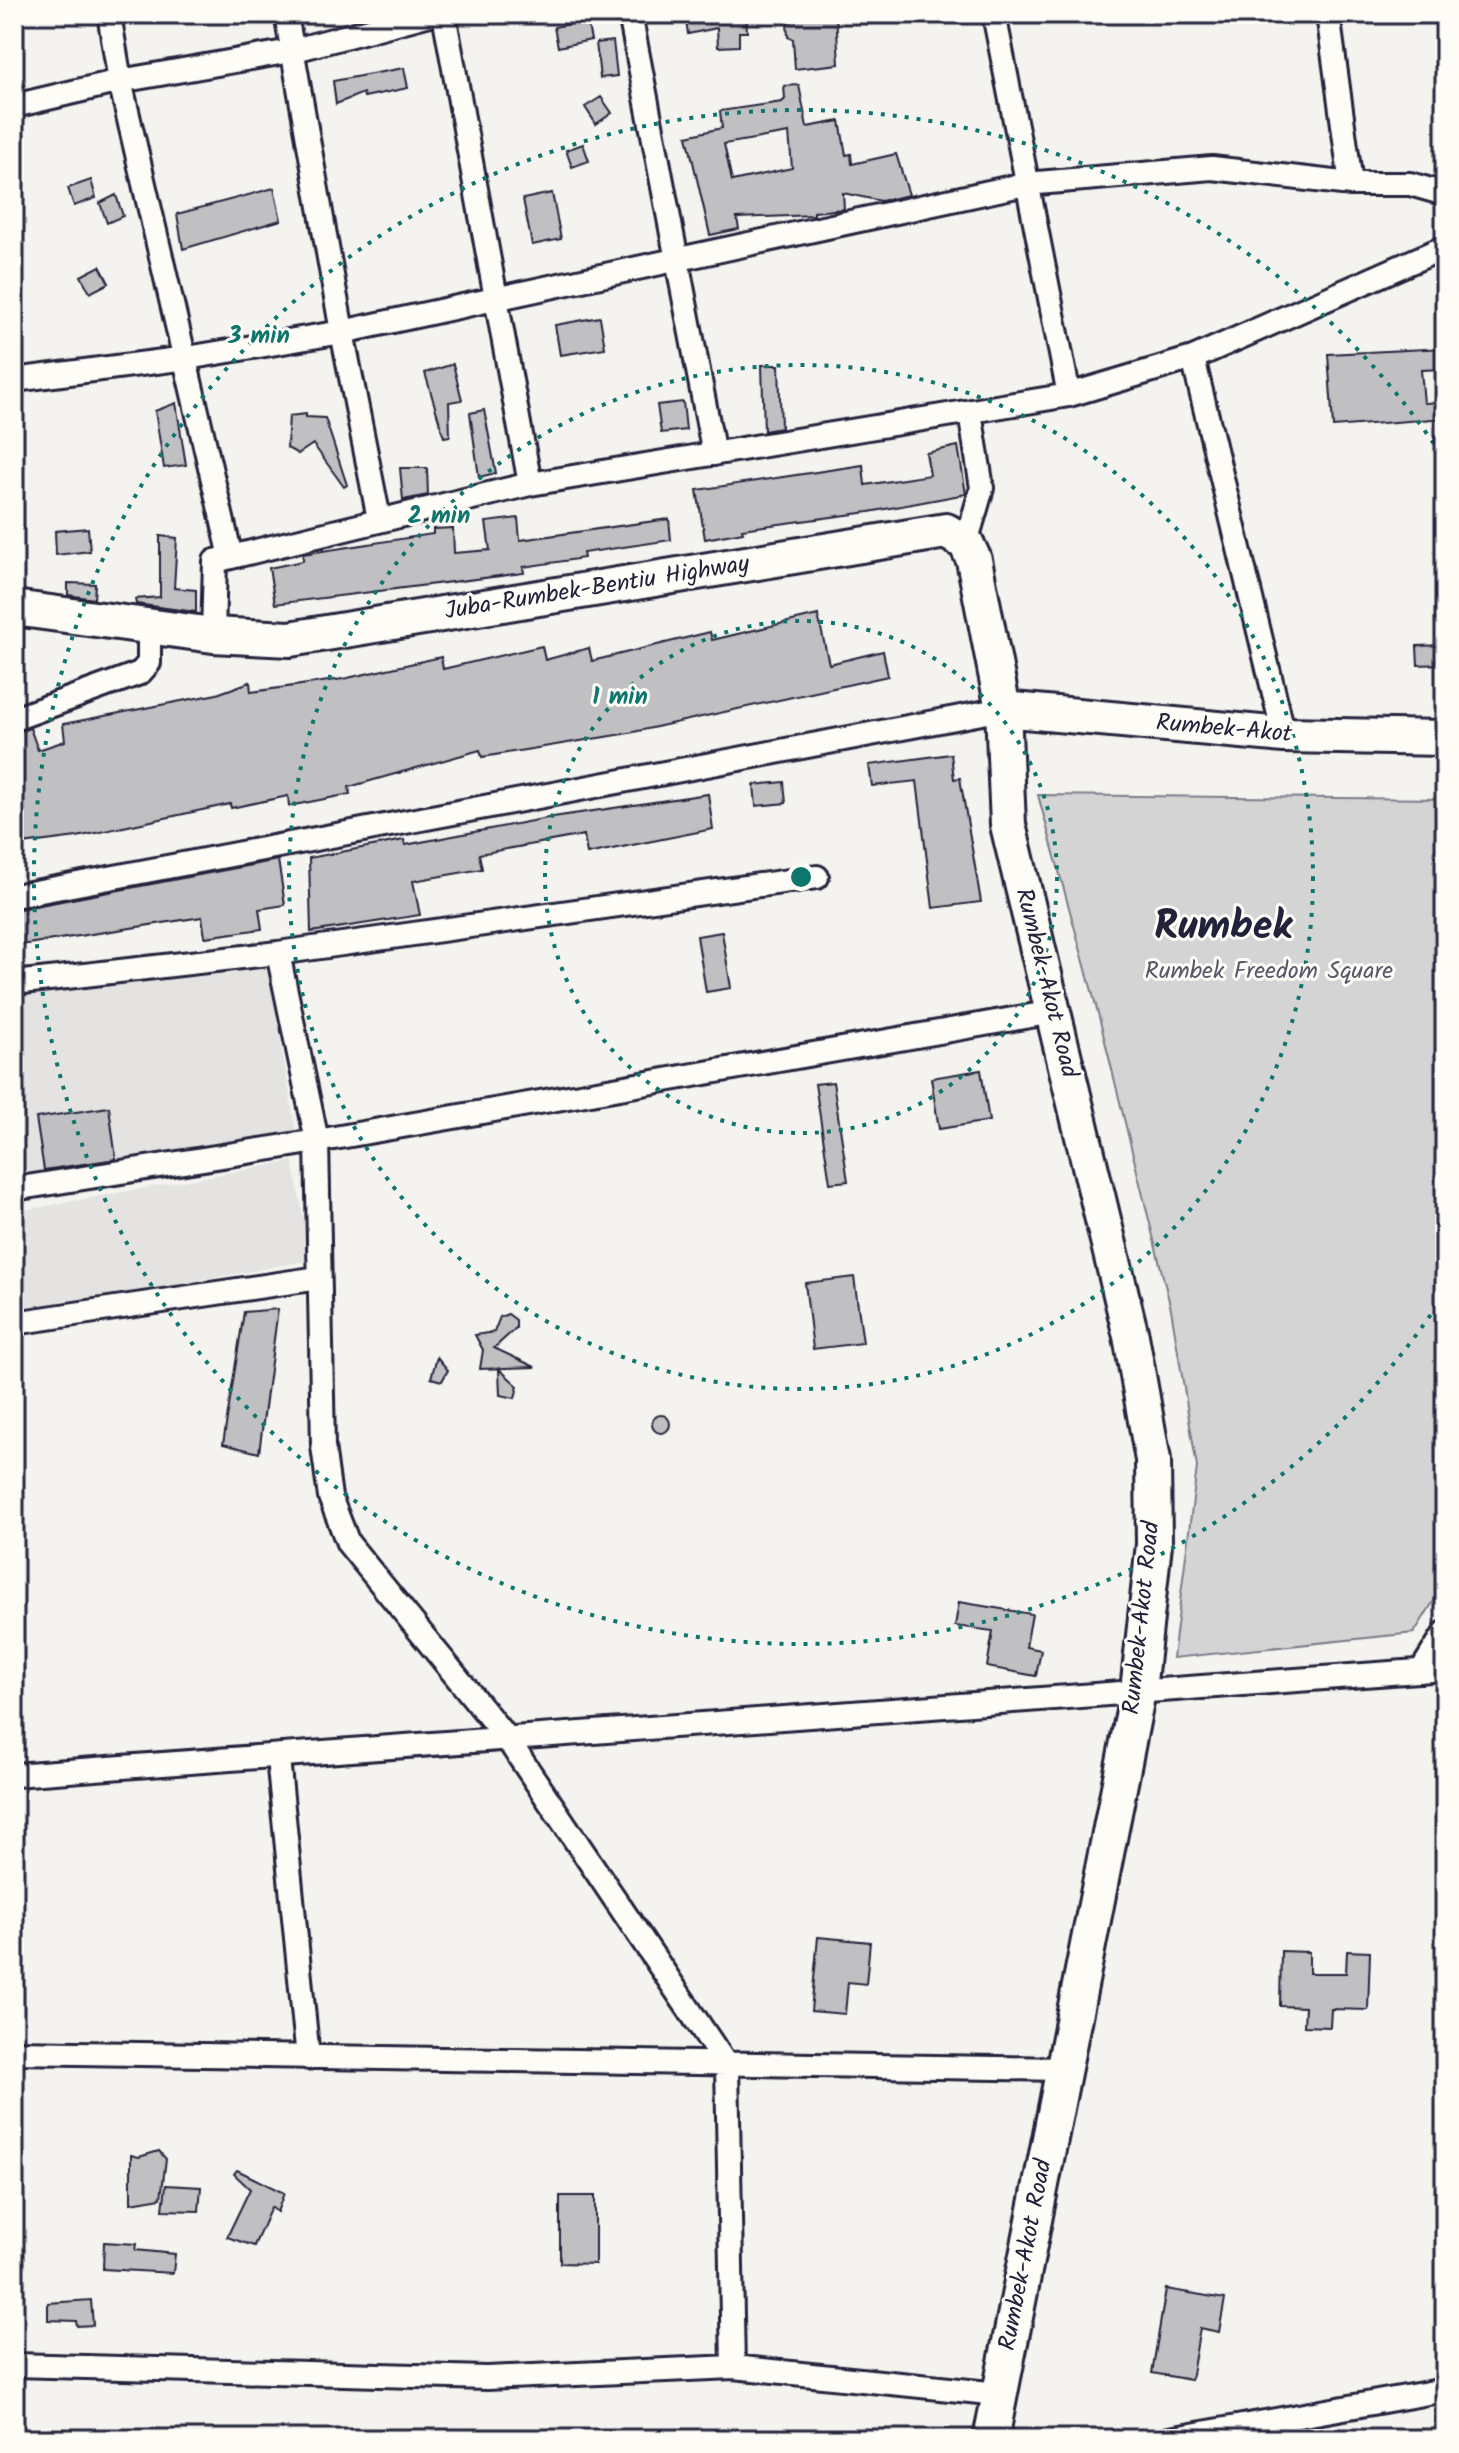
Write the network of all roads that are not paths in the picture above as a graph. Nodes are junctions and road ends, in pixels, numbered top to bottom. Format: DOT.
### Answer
graph roads {
  1 [pos="109,14"];
  2 [pos="286,14"];
  3 [pos="430,14"];
  4 [pos="444,14"];
  5 [pos="630,14"];
  6 [pos="994,14"];
  7 [pos="1328,14"];
  8 [pos="291,51"];
  9 [pos="120,81"];
  10 [pos="14,106"];
  11 [pos="1026,184"];
  12 [pos="1351,184"];
  13 [pos="1445,194"];
  14 [pos="1445,247"];
  15 [pos="677,258"];
  16 [pos="497,297"];
  17 [pos="342,332"];
  18 [pos="187,358"];
  19 [pos="1193,358"];
  20 [pos="14,380"];
  21 [pos="1069,395"];
  22 [pos="970,412"];
  23 [pos="714,454"];
  24 [pos="530,484"];
  25 [pos="379,519"];
  26 [pos="966,543"];
  27 [pos="231,557"];
  28 [pos="14,608"];
  29 [pos="149,626"];
  30 [pos="213,635"];
  31 [pos="1003,709"];
  32 [pos="14,719"];
  33 [pos="1284,735"];
  34 [pos="1445,738"];
  35 [pos="817,877"];
  36 [pos="14,896"];
  37 [pos="278,953"];
  38 [pos="14,983"];
  39 [pos="1053,1012"];
  40 [pos="317,1141"];
  41 [pos="14,1189"];
  42 [pos="319,1278"];
  43 [pos="14,1323"];
  44 [pos="1445,1633"];
  45 [pos="1445,1669"];
  46 [pos="1421,1671"];
  47 [pos="1138,1691"];
  48 [pos="508,1740"];
  49 [pos="278,1758"];
  50 [pos="14,1775"];
  51 [pos="14,2052"];
  52 [pos="308,2058"];
  53 [pos="727,2066"];
  54 [pos="1062,2069"];
  55 [pos="14,2365"];
  56 [pos="733,2367"];
  57 [pos="1445,2390"];
  58 [pos="999,2394"];
  59 [pos="991,2439"];
  60 [pos="1169,2439"];
  1 -- 9 [label="street"];
  2 -- 8 [label="street"];
  3 -- 8 [label="street"];
  4 -- 16 [label="street"];
  5 -- 15 [label="street"];
  6 -- 11 [label="street"];
  7 -- 12 [label="street"];
  8 -- 9 [label="street"];
  8 -- 17 [label="street"];
  9 -- 10 [label="street"];
  9 -- 18 [label="street"];
  11 -- 12 [label="street"];
  11 -- 15 [label="street"];
  11 -- 21 [label="street"];
  12 -- 13 [label="street"];
  14 -- 19 [label="street"];
  15 -- 16 [label="street"];
  15 -- 23 [label="street"];
  16 -- 17 [label="street"];
  16 -- 24 [label="street"];
  17 -- 18 [label="street"];
  17 -- 25 [label="street"];
  18 -- 20 [label="street"];
  18 -- 27 [label="street"];
  19 -- 21 [label="street"];
  19 -- 33 [label="street"];
  21 -- 22 [label="street"];
  22 -- 23 [label="street"];
  22 -- 26 [label="street"];
  23 -- 24 [label="street"];
  24 -- 25 [label="street"];
  25 -- 27 [label="street"];
  26 -- 30 [label="main road, Juba-Rumbek-Bentiu Highway"];
  26 -- 31 [label="main road"];
  27 -- 30 [label="street"];
  28 -- 29 [label="main road, Juba-Rumbek-Bentiu Highway"];
  29 -- 30 [label="main road, Juba-Rumbek-Bentiu Highway"];
  29 -- 32 [label="street"];
  31 -- 33 [label="main road, Rumbek-Akot"];
  31 -- 36 [label="street"];
  31 -- 39 [label="main road, Rumbek-Akot Road"];
  33 -- 34 [label="main road, Rumbek-Akot"];
  35 -- 37 [label="street"];
  37 -- 38 [label="street"];
  37 -- 40 [label="street"];
  39 -- 40 [label="street"];
  39 -- 47 [label="main road, Rumbek-Akot Road"];
  40 -- 41 [label="street"];
  40 -- 42 [label="street"];
  42 -- 43 [label="street"];
  42 -- 48 [label="street"];
  44 -- 46 [label="street"];
  45 -- 46 [label="street"];
  46 -- 47 [label="street"];
  47 -- 48 [label="street"];
  47 -- 54 [label="main road, Rumbek-Akot Road"];
  48 -- 49 [label="street"];
  48 -- 53 [label="street"];
  49 -- 50 [label="street"];
  49 -- 52 [label="street"];
  51 -- 52 [label="street"];
  52 -- 53 [label="street"];
  53 -- 54 [label="street"];
  53 -- 56 [label="street"];
  54 -- 58 [label="main road, Rumbek-Akot Road"];
  55 -- 56 [label="street"];
  56 -- 58 [label="street"];
  57 -- 60 [label="street"];
  58 -- 59 [label="main road, Rumbek-Akot Road"];
}
